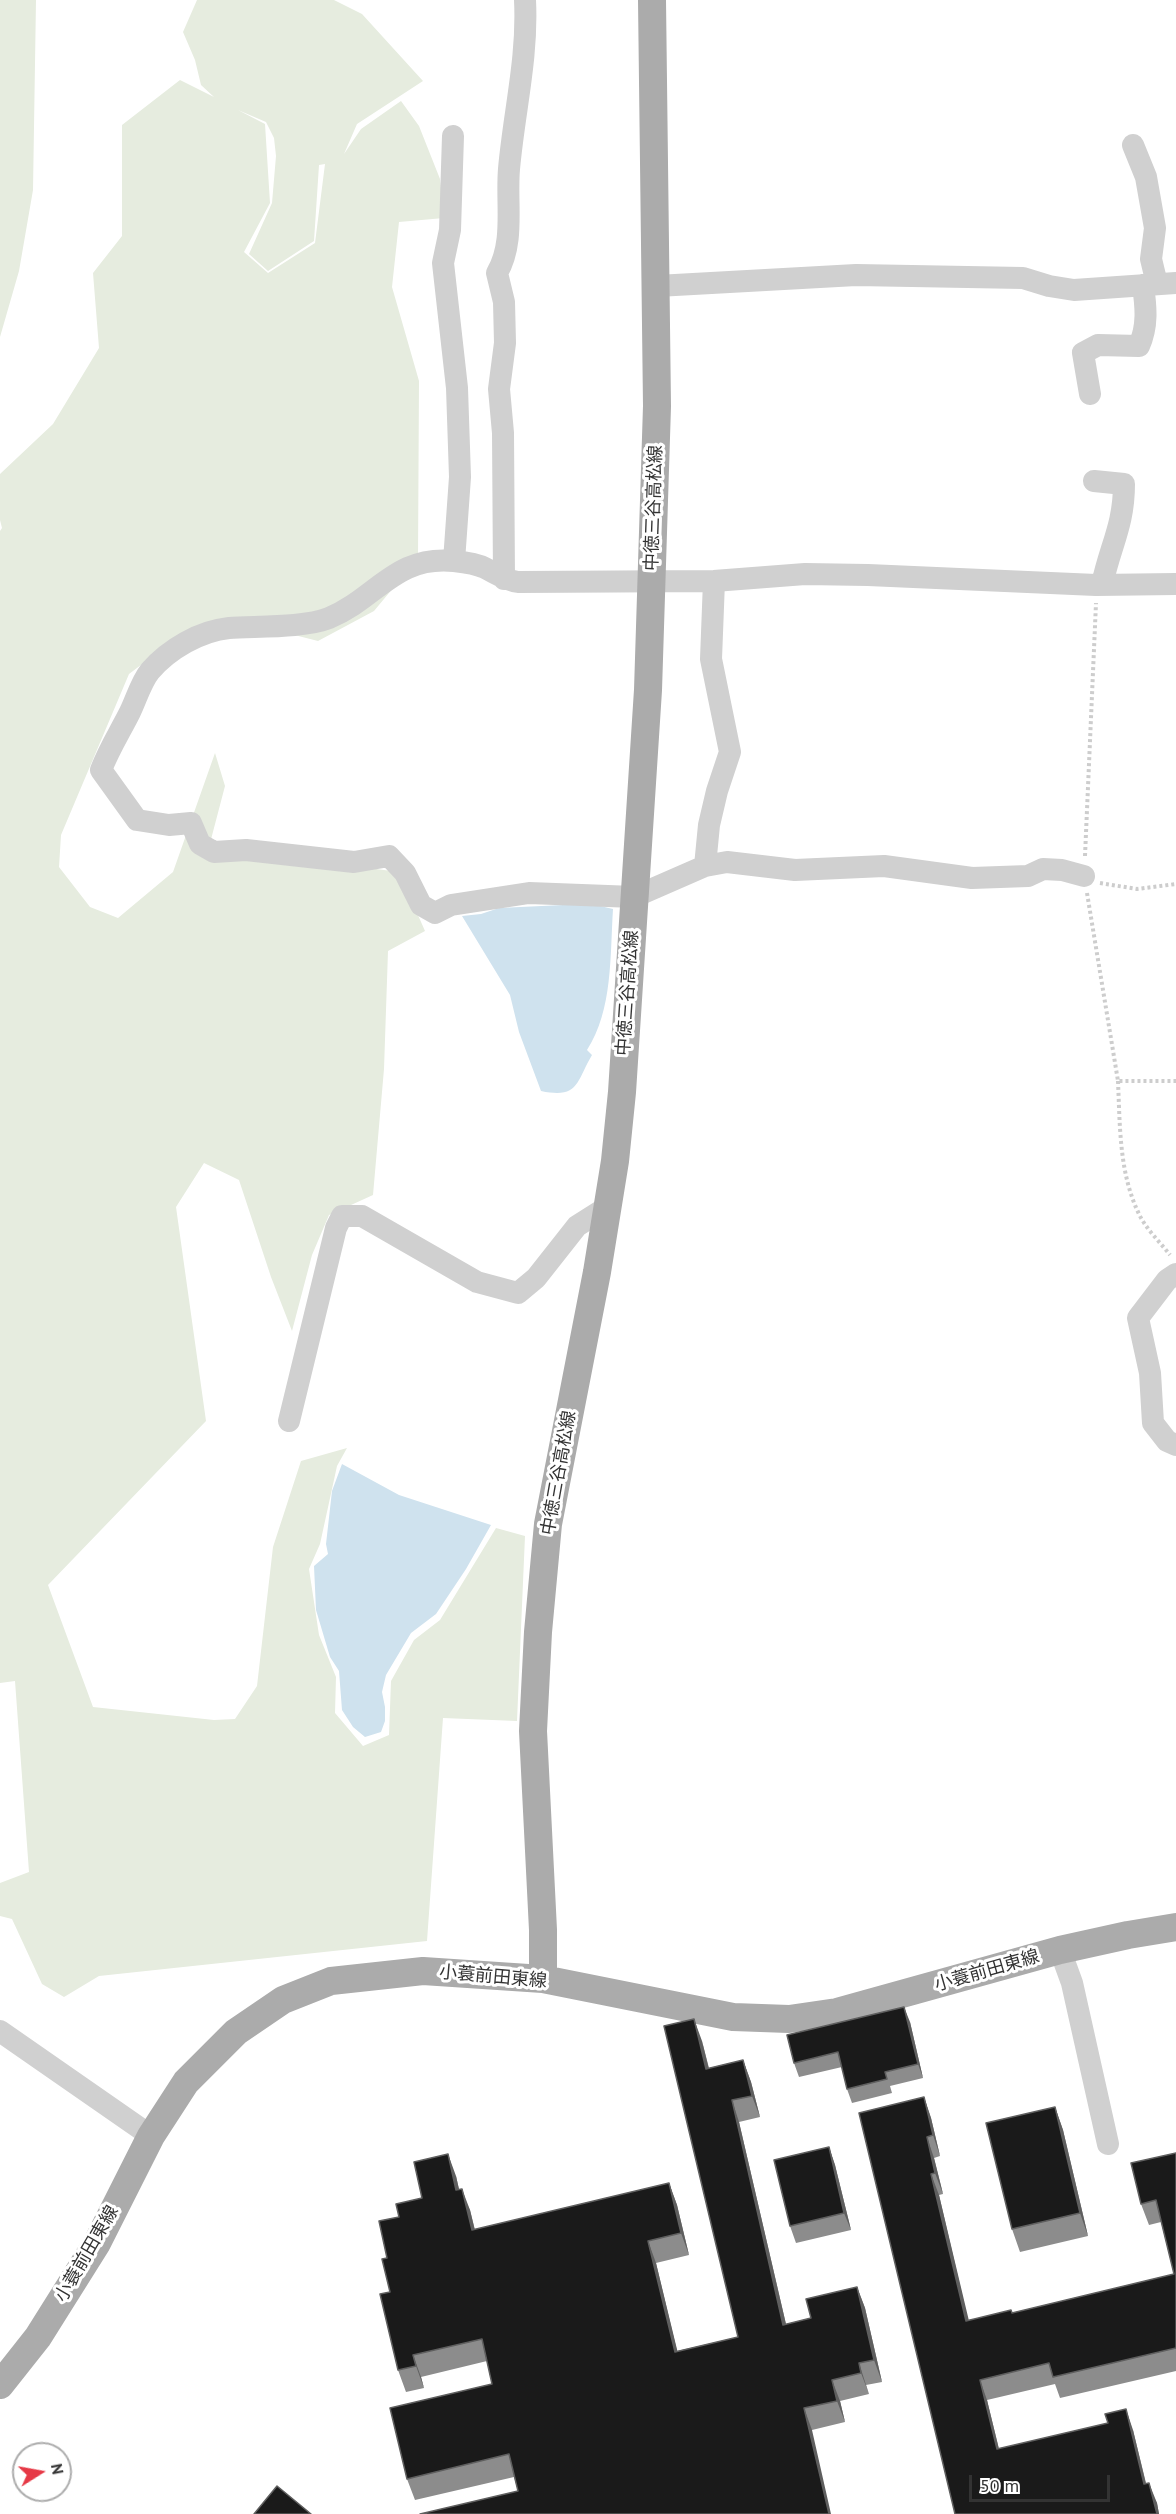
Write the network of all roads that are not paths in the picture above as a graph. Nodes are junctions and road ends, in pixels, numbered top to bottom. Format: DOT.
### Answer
graph roads {
  1 [pos="525,0"];
  2 [pos="652,0"];
  3 [pos="453,136"];
  4 [pos="1133,145"];
  5 [pos="1159,284"];
  6 [pos="657,286"];
  7 [pos="1090,394"];
  8 [pos="1094,481"];
  9 [pos="454,561"];
  10 [pos="504,579"];
  11 [pos="652,581"];
  12 [pos="714,581"];
  13 [pos="1176,584"];
  14 [pos="1099,585"];
  15 [pos="705,866"];
  16 [pos="1084,878"];
  17 [pos="634,897"];
  18 [pos="607,1207"];
  19 [pos="1174,1268"];
  20 [pos="289,1421"];
  21 [pos="1176,1445"];
  22 [pos="1176,1927"];
  23 [pos="1060,1950"];
  24 [pos="543,1979"];
  25 [pos="0,2031"];
  26 [pos="151,2136"];
  27 [pos="1108,2144"];
  28 [pos="0,2385"];
  1 -- 10 [label="street"];
  2 -- 6 [label="main road, 中徳三谷高松線"];
  3 -- 9 [label="street"];
  4 -- 5 [label="street"];
  5 -- 6 [label="street"];
  5 -- 7 [label="street"];
  6 -- 11 [label="main road, 中徳三谷高松線"];
  8 -- 14 [label="street"];
  9 -- 10 [label="street"];
  9 -- 17 [label="street"];
  10 -- 11 [label="street"];
  11 -- 12 [label="street"];
  11 -- 17 [label="main road, 中徳三谷高松線"];
  12 -- 14 [label="street"];
  12 -- 15 [label="street"];
  13 -- 14 [label="street"];
  15 -- 16 [label="street"];
  15 -- 17 [label="street"];
  17 -- 18 [label="main road, 中徳三谷高松線"];
  18 -- 20 [label="street"];
  18 -- 24 [label="main road, 中徳三谷高松線"];
  19 -- 21 [label="street"];
  22 -- 23 [label="main road, 小蓑前田東線"];
  23 -- 24 [label="main road, 小蓑前田東線"];
  23 -- 27 [label="street"];
  24 -- 26 [label="main road, 小蓑前田東線"];
  25 -- 26 [label="street"];
  26 -- 28 [label="main road, 小蓑前田東線"];
}
